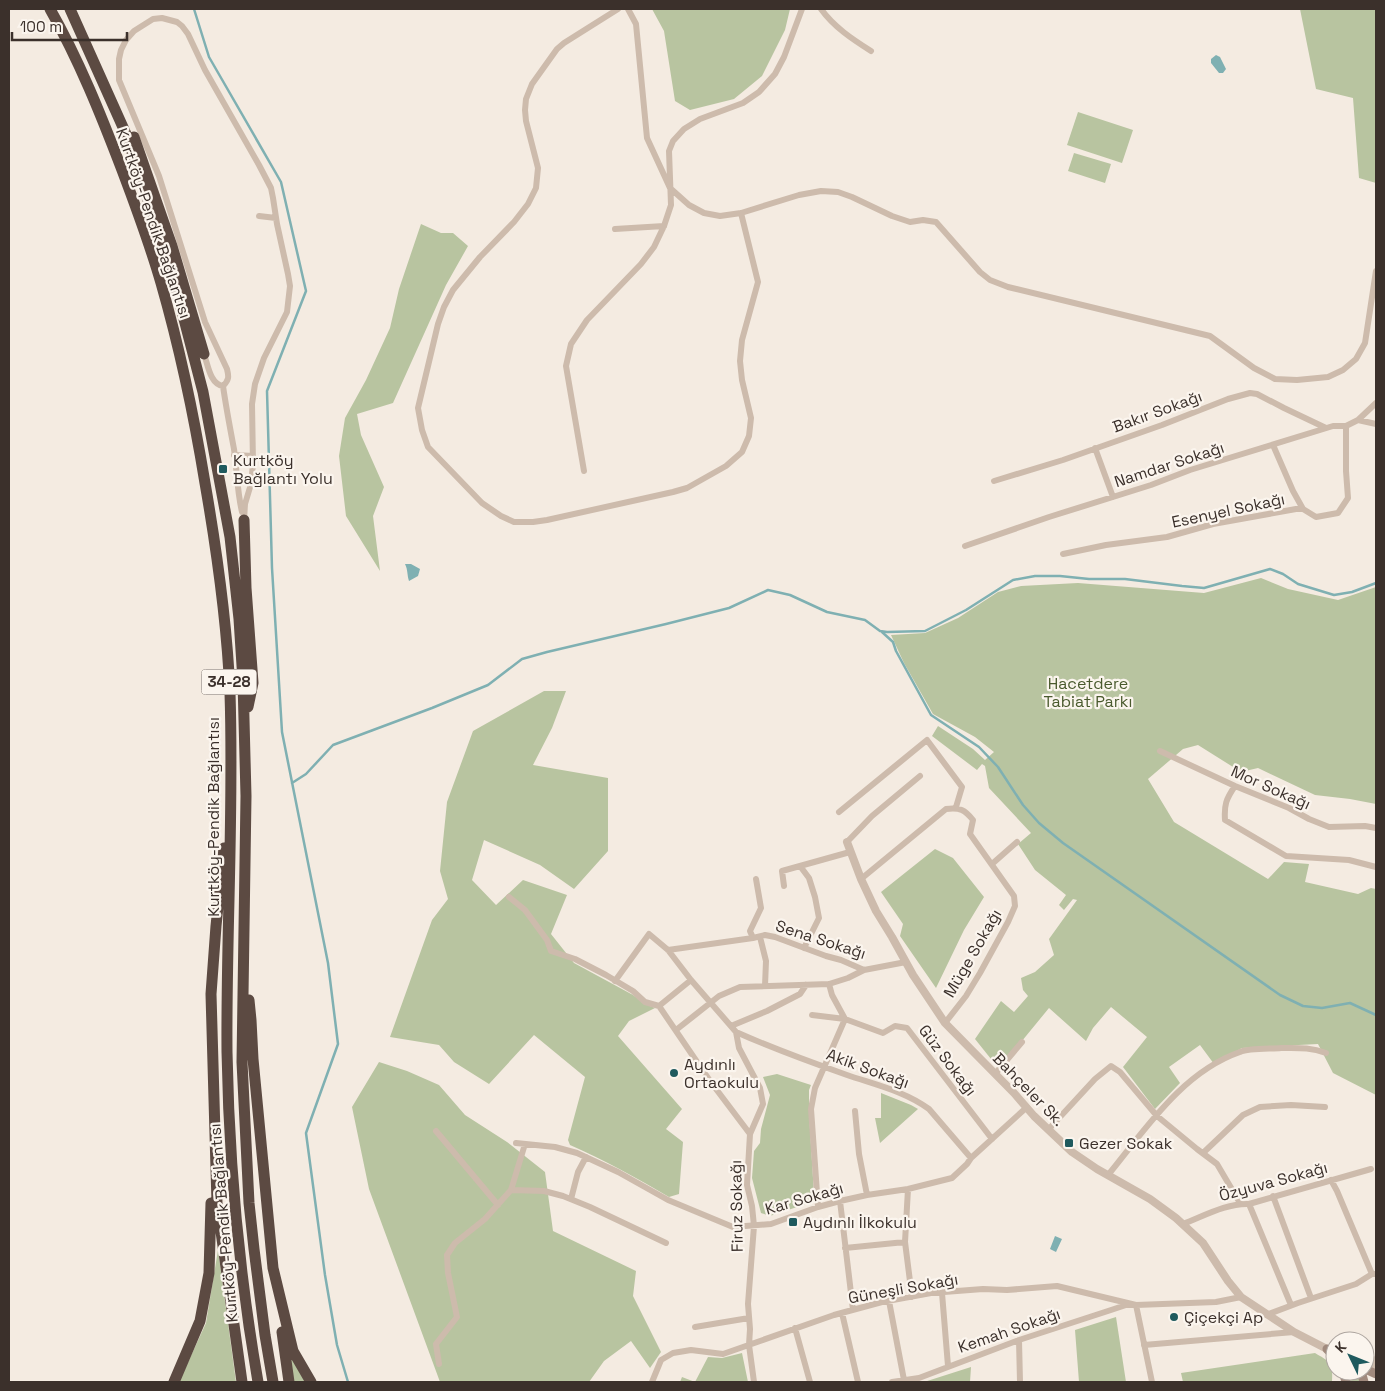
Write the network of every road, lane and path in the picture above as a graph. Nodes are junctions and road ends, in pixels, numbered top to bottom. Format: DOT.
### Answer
graph roads {
  1 [pos="50,9"];
  2 [pos="70,9"];
  3 [pos="618,9"];
  4 [pos="628,9"];
  5 [pos="802,9"];
  6 [pos="822,9"];
  7 [pos="871,50"];
  8 [pos="98,70"];
  9 [pos="670,188"];
  10 [pos="741,212"];
  11 [pos="259,216"];
  12 [pos="276,218"];
  13 [pos="664,226"];
  14 [pos="615,229"];
  15 [pos="1376,271"];
  16 [pos="204,354"];
  17 [pos="223,386"];
  18 [pos="1376,403"];
  19 [pos="1358,420"];
  20 [pos="1376,424"];
  21 [pos="1346,426"];
  22 [pos="1326,428"];
  23 [pos="1273,445"];
  24 [pos="1095,448"];
  25 [pos="234,455"];
  26 [pos="252,456"];
  27 [pos="584,471"];
  28 [pos="994,481"];
  29 [pos="1113,497"];
  30 [pos="1302,509"];
  31 [pos="244,520"];
  32 [pos="965,546"];
  33 [pos="1063,554"];
  34 [pos="244,723"];
  35 [pos="1160,751"];
  36 [pos="920,776"];
  37 [pos="1236,786"];
  38 [pos="232,792"];
  39 [pos="956,808"];
  40 [pos="839,812"];
  41 [pos="1376,828"];
  42 [pos="847,842"];
  43 [pos="1017,842"];
  44 [pos="850,852"];
  45 [pos="992,864"];
  46 [pos="1376,864"];
  47 [pos="800,866"];
  48 [pos="756,879"];
  49 [pos="860,879"];
  50 [pos="784,886"];
  51 [pos="509,897"];
  52 [pos="756,938"];
  53 [pos="804,948"];
  54 [pos="668,950"];
  55 [pos="243,956"];
  56 [pos="906,962"];
  57 [pos="864,970"];
  58 [pos="615,980"];
  59 [pos="691,980"];
  60 [pos="829,984"];
  61 [pos="764,986"];
  62 [pos="806,986"];
  63 [pos="710,1003"];
  64 [pos="659,1006"];
  65 [pos="812,1015"];
  66 [pos="846,1019"];
  67 [pos="945,1023"];
  68 [pos="731,1026"];
  69 [pos="676,1030"];
  70 [pos="736,1032"];
  71 [pos="1022,1042"];
  72 [pos="1326,1053"];
  73 [pos="824,1067"];
  74 [pos="995,1074"];
  75 [pos="1027,1107"];
  76 [pos="1325,1107"];
  77 [pos="854,1111"];
  78 [pos="1157,1116"];
  79 [pos="1048,1130"];
  80 [pos="436,1131"];
  81 [pos="215,1134"];
  82 [pos="750,1134"];
  83 [pos="992,1140"];
  84 [pos="516,1143"];
  85 [pos="525,1144"];
  86 [pos="1203,1153"];
  87 [pos="586,1157"];
  88 [pos="971,1158"];
  89 [pos="1371,1169"];
  90 [pos="1108,1175"];
  91 [pos="1331,1180"];
  92 [pos="511,1190"];
  93 [pos="908,1190"];
  94 [pos="867,1195"];
  95 [pos="1273,1196"];
  96 [pos="571,1200"];
  97 [pos="840,1201"];
  98 [pos="1240,1203"];
  99 [pos="1249,1204"];
  100 [pos="498,1205"];
  101 [pos="818,1207"];
  102 [pos="1183,1224"];
  103 [pos="754,1226"];
  104 [pos="905,1242"];
  105 [pos="666,1243"];
  106 [pos="845,1248"];
  107 [pos="273,1268"];
  108 [pos="1374,1274"];
  109 [pos="942,1292"];
  110 [pos="912,1297"];
  111 [pos="1241,1297"];
  112 [pos="1311,1298"];
  113 [pos="889,1301"];
  114 [pos="1136,1304"];
  115 [pos="1291,1305"];
  116 [pos="853,1310"];
  117 [pos="842,1313"];
  118 [pos="1266,1314"];
  119 [pos="749,1318"];
  120 [pos="695,1327"];
  121 [pos="795,1328"];
  122 [pos="1294,1332"];
  123 [pos="1020,1340"];
  124 [pos="749,1345"];
  125 [pos="1144,1345"];
  126 [pos="1325,1349"];
  127 [pos="439,1364"];
  128 [pos="948,1366"];
  129 [pos="904,1380"];
  130 [pos="174,1382"];
  131 [pos="242,1382"];
  132 [pos="258,1382"];
  133 [pos="273,1382"];
  134 [pos="289,1382"];
  135 [pos="311,1382"];
  136 [pos="652,1382"];
  137 [pos="754,1382"];
  138 [pos="810,1382"];
  139 [pos="858,1382"];
  140 [pos="892,1382"];
  141 [pos="1020,1382"];
  142 [pos="1152,1382"];
  1 -- 38 [label="highway, Kurtköy-Pendik Bağlantısı / 34-28"];
  2 -- 8 [label="highway, Kurtköy-Pendik Bağlantısı / 34-28"];
  3 -- 10 [label="street"];
  4 -- 9 [label="street"];
  5 -- 9 [label="street"];
  6 -- 7 [label="street"];
  8 -- 16 [label="highway"];
  8 -- 34 [label="highway, Kurtköy-Pendik Bağlantısı / 34-28"];
  9 -- 10 [label="street"];
  9 -- 13 [label="street"];
  10 -- 15 [label="street"];
  11 -- 12 [label="street"];
  12 -- 17 [label="street"];
  12 -- 26 [label="street"];
  13 -- 14 [label="street"];
  13 -- 27 [label="street"];
  16 -- 17 [label="street"];
  17 -- 25 [label="street"];
  18 -- 19 [label="street, Namdar Sokağı"];
  19 -- 20 [label="street"];
  19 -- 21 [label="street, Namdar Sokağı"];
  21 -- 22 [label="street, Namdar Sokağı"];
  21 -- 30 [label="street, Esenyel Sokağı"];
  22 -- 23 [label="street, Namdar Sokağı"];
  22 -- 24 [label="street, Bakır Sokağı"];
  23 -- 29 [label="street, Namdar Sokağı"];
  23 -- 30 [label="street"];
  24 -- 28 [label="street, Bakır Sokağı"];
  24 -- 29 [label="street"];
  25 -- 26 [label="street"];
  25 -- 31 [label="street"];
  26 -- 31 [label="street"];
  29 -- 32 [label="street, Namdar Sokağı"];
  30 -- 33 [label="street, Esenyel Sokağı"];
  31 -- 34 [label="highway"];
  34 -- 55 [label="highway, Kurtköy-Pendik Bağlantısı / 34-28"];
  35 -- 37 [label="street, Mor Sokağı"];
  36 -- 42 [label="street"];
  37 -- 41 [label="street, Mor Sokağı"];
  37 -- 46 [label="street"];
  38 -- 81 [label="highway"];
  38 -- 132 [label="highway, Kurtköy-Pendik Bağlantısı / 34-28"];
  39 -- 40 [label="street"];
  39 -- 45 [label="street, Müge Sokağı"];
  39 -- 49 [label="street"];
  42 -- 44 [label="street, Bahçeler Sk."];
  43 -- 45 [label="street"];
  44 -- 47 [label="street"];
  44 -- 49 [label="street, Bahçeler Sk."];
  45 -- 67 [label="street, Müge Sokağı"];
  47 -- 50 [label="street"];
  47 -- 53 [label="street"];
  48 -- 52 [label="street"];
  49 -- 56 [label="street, Bahçeler Sk."];
  51 -- 58 [label="street"];
  52 -- 53 [label="street, Sena Sokağı"];
  52 -- 54 [label="street, Sena Sokağı"];
  52 -- 61 [label="street"];
  53 -- 57 [label="street, Sena Sokağı"];
  54 -- 58 [label="street"];
  54 -- 59 [label="street"];
  55 -- 107 [label="highway"];
  55 -- 133 [label="highway, Kurtköy-Pendik Bağlantısı / 34-28"];
  56 -- 57 [label="street, Sena Sokağı"];
  56 -- 67 [label="street, Bahçeler Sk."];
  57 -- 60 [label="street"];
  58 -- 64 [label="street"];
  59 -- 63 [label="street"];
  59 -- 64 [label="street"];
  60 -- 62 [label="street"];
  60 -- 66 [label="street"];
  61 -- 62 [label="street"];
  61 -- 63 [label="street"];
  62 -- 68 [label="street"];
  63 -- 68 [label="street"];
  63 -- 69 [label="street"];
  64 -- 69 [label="street"];
  65 -- 66 [label="street, Güz Sokağı"];
  66 -- 73 [label="street"];
  66 -- 83 [label="street, Güz Sokağı"];
  67 -- 74 [label="street, Bahçeler Sk."];
  68 -- 70 [label="street"];
  69 -- 82 [label="street"];
  70 -- 73 [label="street, Akik Sokağı"];
  70 -- 82 [label="street"];
  71 -- 74 [label="street"];
  72 -- 78 [label="street"];
  73 -- 88 [label="street, Akik Sokağı"];
  73 -- 101 [label="street"];
  74 -- 75 [label="street, Bahçeler Sk."];
  75 -- 79 [label="street, Bahçeler Sk."];
  75 -- 83 [label="street, Kar Sokağı"];
  76 -- 86 [label="street"];
  77 -- 94 [label="street"];
  78 -- 79 [label="street"];
  78 -- 86 [label="street"];
  78 -- 90 [label="street"];
  79 -- 90 [label="street, Bahçeler Sk."];
  80 -- 100 [label="street"];
  81 -- 130 [label="highway"];
  81 -- 131 [label="highway"];
  82 -- 103 [label="street, Firuz Sokağı"];
  83 -- 88 [label="street, Kar Sokağı"];
  84 -- 85 [label="street, Kar Sokağı"];
  85 -- 87 [label="street, Kar Sokağı"];
  85 -- 92 [label="street"];
  86 -- 98 [label="street"];
  87 -- 96 [label="street"];
  87 -- 103 [label="street, Kar Sokağı"];
  88 -- 93 [label="street, Kar Sokağı"];
  89 -- 91 [label="street, Özyuva Sokağı"];
  90 -- 102 [label="street, Bahçeler Sk."];
  91 -- 95 [label="street, Özyuva Sokağı"];
  91 -- 108 [label="street"];
  92 -- 96 [label="street"];
  92 -- 100 [label="street"];
  93 -- 94 [label="street, Kar Sokağı"];
  93 -- 104 [label="street"];
  94 -- 97 [label="street, Kar Sokağı"];
  95 -- 99 [label="street, Özyuva Sokağı"];
  95 -- 112 [label="street"];
  96 -- 105 [label="street"];
  97 -- 101 [label="street, Kar Sokağı"];
  97 -- 106 [label="street"];
  98 -- 99 [label="street, Özyuva Sokağı"];
  98 -- 102 [label="street, Özyuva Sokağı"];
  99 -- 115 [label="street"];
  100 -- 127 [label="street"];
  101 -- 103 [label="street, Kar Sokağı"];
  102 -- 111 [label="street, Bahçeler Sk."];
  103 -- 119 [label="street, Firuz Sokağı"];
  104 -- 106 [label="street"];
  104 -- 110 [label="street"];
  106 -- 116 [label="street"];
  107 -- 134 [label="highway"];
  107 -- 135 [label="highway"];
  108 -- 112 [label="street"];
  109 -- 110 [label="street, Güneşli Sokağı"];
  109 -- 114 [label="street, Güneşli Sokağı"];
  109 -- 128 [label="street"];
  110 -- 113 [label="street, Güneşli Sokağı"];
  111 -- 114 [label="street, Güneşli Sokağı"];
  111 -- 118 [label="street, Bahçeler Sk."];
  112 -- 115 [label="street"];
  113 -- 116 [label="street, Güneşli Sokağı"];
  113 -- 129 [label="street"];
  114 -- 123 [label="street, Kemah Sokağı"];
  114 -- 125 [label="street"];
  115 -- 118 [label="street"];
  116 -- 117 [label="street, Güneşli Sokağı"];
  117 -- 121 [label="street, Güneşli Sokağı"];
  117 -- 139 [label="street"];
  118 -- 122 [label="street, Bahçeler Sk."];
  119 -- 120 [label="street"];
  119 -- 124 [label="street, Firuz Sokağı"];
  121 -- 124 [label="street, Güneşli Sokağı"];
  121 -- 138 [label="street"];
  122 -- 125 [label="street"];
  122 -- 126 [label="street, Bahçeler Sk."];
  123 -- 128 [label="street, Kemah Sokağı"];
  123 -- 141 [label="street"];
  124 -- 136 [label="street, Güneşli Sokağı"];
  124 -- 137 [label="street, Firuz Sokağı"];
  125 -- 142 [label="street"];
  128 -- 129 [label="street, Kemah Sokağı"];
  129 -- 140 [label="street, Kemah Sokağı"];
}
